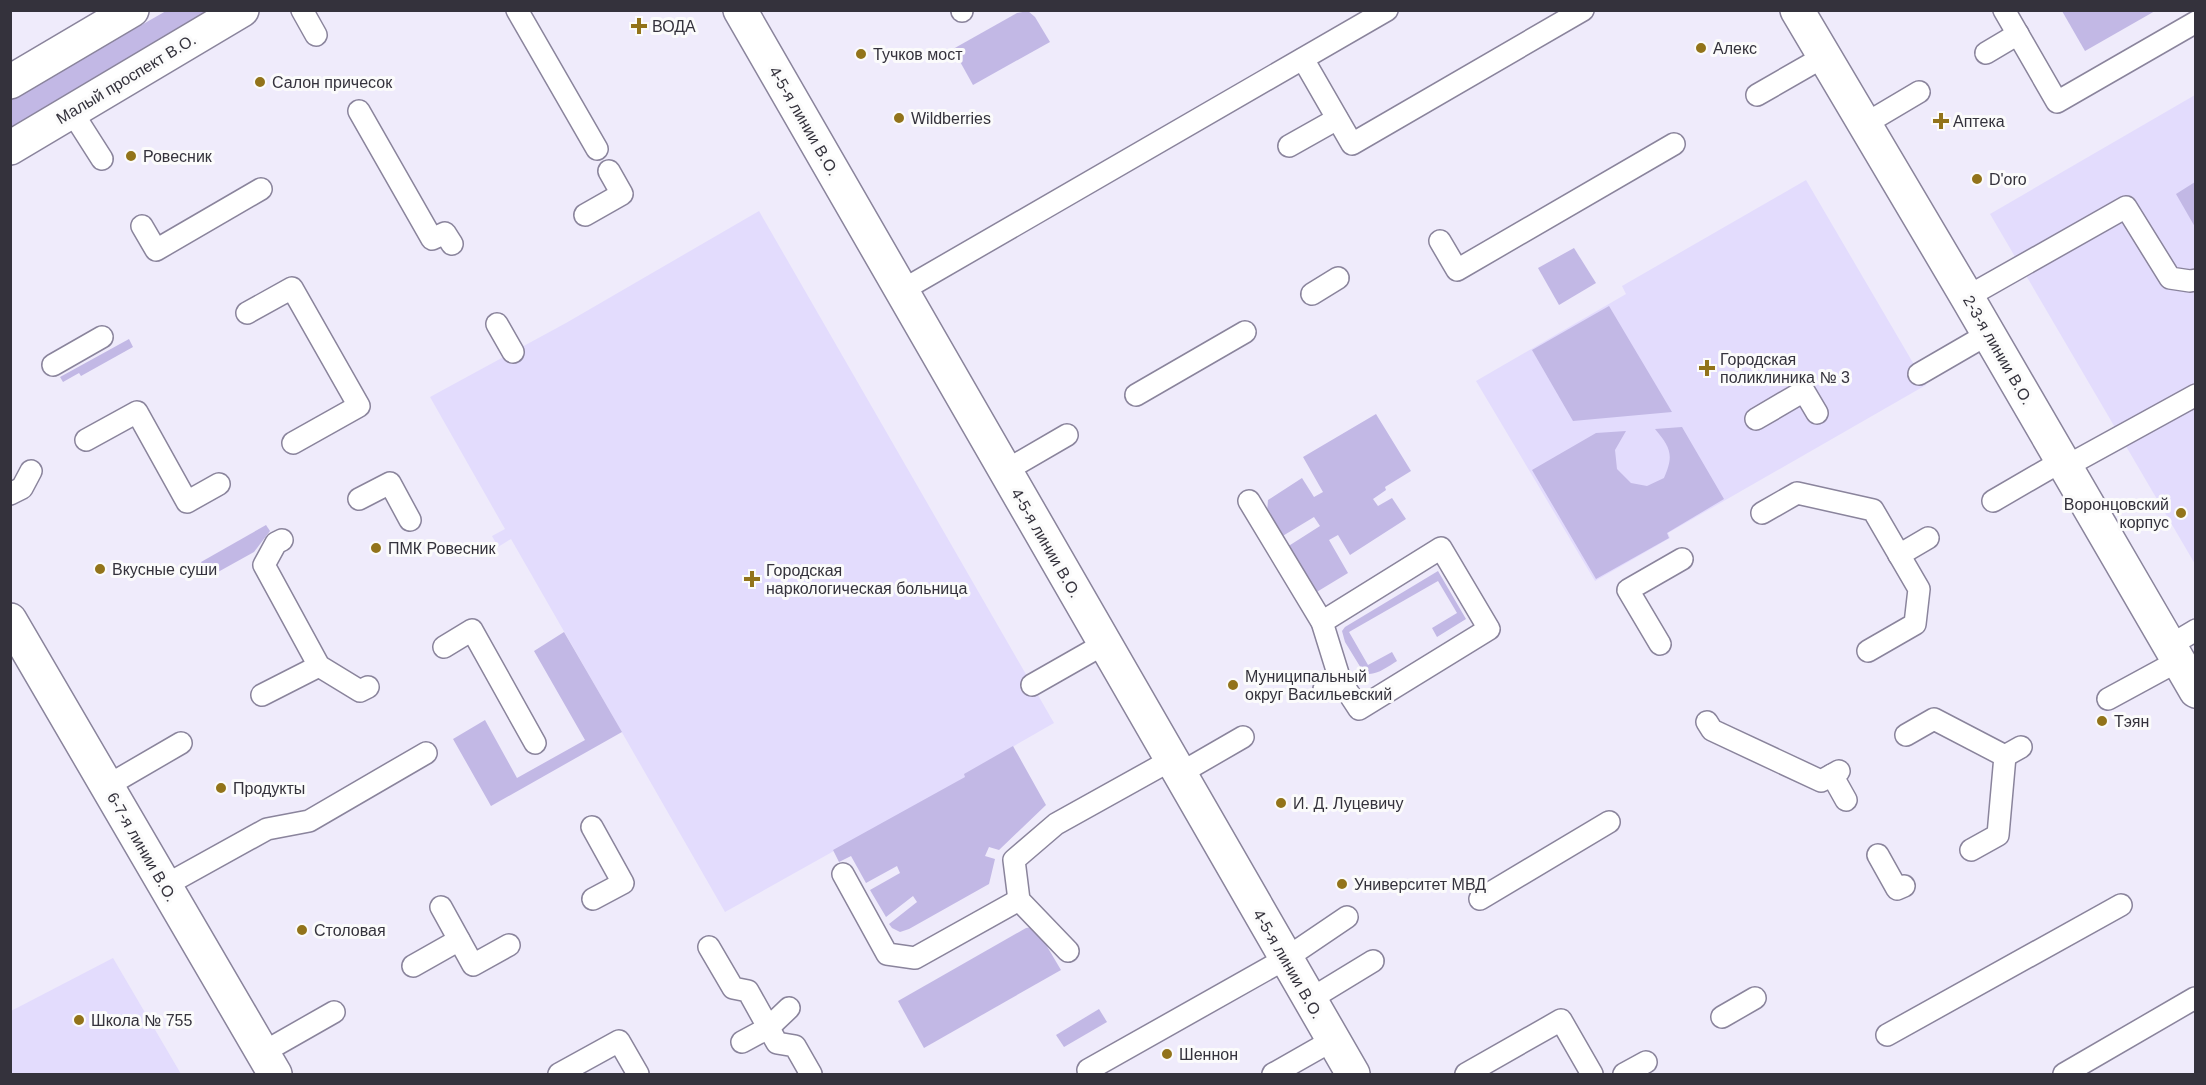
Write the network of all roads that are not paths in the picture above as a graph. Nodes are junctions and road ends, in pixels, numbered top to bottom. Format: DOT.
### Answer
graph roads {
  1 [pos="132,10"];
  2 [pos="242,10"];
  3 [pos="302,10"];
  4 [pos="517,10"];
  5 [pos="740,10"];
  6 [pos="1387,10"];
  7 [pos="1582,10"];
  8 [pos="1797,10"];
  9 [pos="2004,10"];
  10 [pos="2196,22"];
  11 [pos="316,34"];
  12 [pos="2018,34"];
  13 [pos="1986,53"];
  14 [pos="1825,57"];
  15 [pos="1302,59"];
  16 [pos="10,82"];
  17 [pos="1919,92"];
  18 [pos="1757,95"];
  19 [pos="359,111"];
  20 [pos="72,112"];
  21 [pos="1337,118"];
  22 [pos="1865,124"];
  23 [pos="1674,144"];
  24 [pos="1289,146"];
  25 [pos="10,148"];
  26 [pos="597,149"];
  27 [pos="102,159"];
  28 [pos="609,171"];
  29 [pos="261,189"];
  30 [pos="585,215"];
  31 [pos="142,226"];
  32 [pos="1440,241"];
  33 [pos="452,244"];
  34 [pos="1338,278"];
  35 [pos="2196,280"];
  36 [pos="901,291"];
  37 [pos="1312,294"];
  38 [pos="1967,297"];
  39 [pos="247,313"];
  40 [pos="497,324"];
  41 [pos="1245,332"];
  42 [pos="1989,334"];
  43 [pos="102,337"];
  44 [pos="513,352"];
  45 [pos="53,365"];
  46 [pos="1919,374"];
  47 [pos="1136,395"];
  48 [pos="2196,395"];
  49 [pos="1816,413"];
  50 [pos="1756,419"];
  51 [pos="1067,435"];
  52 [pos="86,440"];
  53 [pos="293,443"];
  54 [pos="2064,464"];
  55 [pos="31,471"];
  56 [pos="1005,471"];
  57 [pos="219,484"];
  58 [pos="10,494"];
  59 [pos="359,499"];
  60 [pos="1249,501"];
  61 [pos="1993,501"];
  62 [pos="1762,513"];
  63 [pos="410,520"];
  64 [pos="1928,538"];
  65 [pos="282,540"];
  66 [pos="1899,555"];
  67 [pos="1682,559"];
  68 [pos="10,620"];
  69 [pos="1322,622"];
  70 [pos="1104,644"];
  71 [pos="1660,644"];
  72 [pos="2181,646"];
  73 [pos="444,647"];
  74 [pos="1868,651"];
  75 [pos="320,666"];
  76 [pos="1032,685"];
  77 [pos="368,687"];
  78 [pos="2196,691"];
  79 [pos="262,695"];
  80 [pos="2108,699"];
  81 [pos="1707,722"];
  82 [pos="1906,735"];
  83 [pos="1243,737"];
  84 [pos="182,743"];
  85 [pos="536,743"];
  86 [pos="426,753"];
  87 [pos="1175,767"];
  88 [pos="107,786"];
  89 [pos="1846,800"];
  90 [pos="1609,822"];
  91 [pos="592,827"];
  92 [pos="1971,850"];
  93 [pos="1878,855"];
  94 [pos="843,874"];
  95 [pos="164,886"];
  96 [pos="1904,886"];
  97 [pos="593,899"];
  98 [pos="1480,899"];
  99 [pos="1019,900"];
  100 [pos="2121,905"];
  101 [pos="441,907"];
  102 [pos="1347,917"];
  103 [pos="459,940"];
  104 [pos="509,945"];
  105 [pos="709,947"];
  106 [pos="1068,951"];
  107 [pos="1285,959"];
  108 [pos="1373,961"];
  109 [pos="413,966"];
  110 [pos="1755,998"];
  111 [pos="2195,998"];
  112 [pos="1309,1000"];
  113 [pos="789,1008"];
  114 [pos="334,1011"];
  115 [pos="1722,1017"];
  116 [pos="768,1028"];
  117 [pos="1887,1035"];
  118 [pos="1333,1040"];
  119 [pos="742,1042"];
  120 [pos="1646,1062"];
  121 [pos="268,1064"];
  122 [pos="1088,1070"];
  123 [pos="559,1074"];
  124 [pos="638,1074"];
  125 [pos="811,1074"];
  126 [pos="1273,1074"];
  127 [pos="1353,1074"];
  128 [pos="1467,1074"];
  129 [pos="1592,1074"];
  130 [pos="1624,1074"];
  131 [pos="2064,1074"];
  1 -- 16 [label="street"];
  2 -- 20 [label="street, Малый проспект В.О."];
  3 -- 11 [label="lane"];
  4 -- 26 [label="lane"];
  5 -- 36 [label="street, 4-5-я линии В.О."];
  6 -- 15 [label="lane"];
  7 -- 21 [label="lane"];
  8 -- 14 [label="street, 2-3-я линии В.О."];
  9 -- 12 [label="lane"];
  10 -- 12 [label="lane"];
  12 -- 13 [label="lane"];
  14 -- 18 [label="lane"];
  14 -- 22 [label="street, 2-3-я линии В.О."];
  15 -- 21 [label="lane"];
  15 -- 36 [label="lane"];
  17 -- 22 [label="lane"];
  19 -- 33 [label="lane"];
  20 -- 25 [label="street, Малый проспект В.О."];
  20 -- 27 [label="lane"];
  21 -- 24 [label="lane"];
  22 -- 38 [label="street, 2-3-я линии В.О."];
  23 -- 32 [label="lane"];
  28 -- 30 [label="lane"];
  29 -- 31 [label="lane"];
  34 -- 37 [label="lane"];
  35 -- 38 [label="lane"];
  36 -- 56 [label="street, 4-5-я линии В.О."];
  38 -- 42 [label="street, 2-3-я линии В.О."];
  39 -- 53 [label="lane"];
  40 -- 44 [label="lane"];
  41 -- 47 [label="lane"];
  42 -- 46 [label="lane"];
  42 -- 54 [label="street, 2-3-я линии В.О."];
  43 -- 45 [label="lane"];
  48 -- 54 [label="lane"];
  49 -- 50 [label="lane"];
  51 -- 56 [label="lane"];
  52 -- 57 [label="lane"];
  54 -- 61 [label="lane"];
  54 -- 72 [label="street, 2-3-я линии В.О."];
  55 -- 58 [label="lane"];
  56 -- 70 [label="street, 4-5-я линии В.О."];
  59 -- 63 [label="lane"];
  60 -- 69 [label="lane"];
  62 -- 66 [label="lane"];
  64 -- 66 [label="lane"];
  65 -- 75 [label="lane"];
  66 -- 74 [label="lane"];
  67 -- 71 [label="lane"];
  68 -- 88 [label="street, 6-7-я линии В.О."];
  69 -- 69 [label="lane"];
  70 -- 76 [label="lane"];
  70 -- 87 [label="street, 4-5-я линии В.О."];
  72 -- 78 [label="street, 2-3-я линии В.О."];
  72 -- 80 [label="lane"];
  73 -- 85 [label="lane"];
  75 -- 77 [label="lane"];
  75 -- 79 [label="lane"];
  81 -- 89 [label="lane"];
  82 -- 92 [label="lane"];
  83 -- 87 [label="lane"];
  84 -- 88 [label="lane"];
  86 -- 95 [label="lane"];
  87 -- 99 [label="lane"];
  87 -- 107 [label="street, 4-5-я линии В.О."];
  88 -- 95 [label="street, 6-7-я линии В.О."];
  90 -- 98 [label="lane"];
  91 -- 97 [label="lane"];
  93 -- 96 [label="lane"];
  94 -- 99 [label="lane"];
  95 -- 121 [label="street, 6-7-я линии В.О."];
  99 -- 106 [label="lane"];
  100 -- 117 [label="lane"];
  101 -- 103 [label="lane"];
  102 -- 107 [label="lane"];
  103 -- 104 [label="lane"];
  103 -- 109 [label="lane"];
  105 -- 116 [label="lane"];
  107 -- 112 [label="street, 4-5-я линии В.О."];
  107 -- 122 [label="lane"];
  108 -- 112 [label="lane"];
  110 -- 115 [label="lane"];
  111 -- 131 [label="lane"];
  112 -- 118 [label="street, 4-5-я линии В.О."];
  113 -- 116 [label="lane"];
  114 -- 121 [label="lane"];
  116 -- 119 [label="lane"];
  116 -- 125 [label="lane"];
  118 -- 126 [label="lane"];
  118 -- 127 [label="street, 4-5-я линии В.О."];
  120 -- 130 [label="lane"];
  123 -- 124 [label="lane"];
  128 -- 129 [label="lane"];
}
